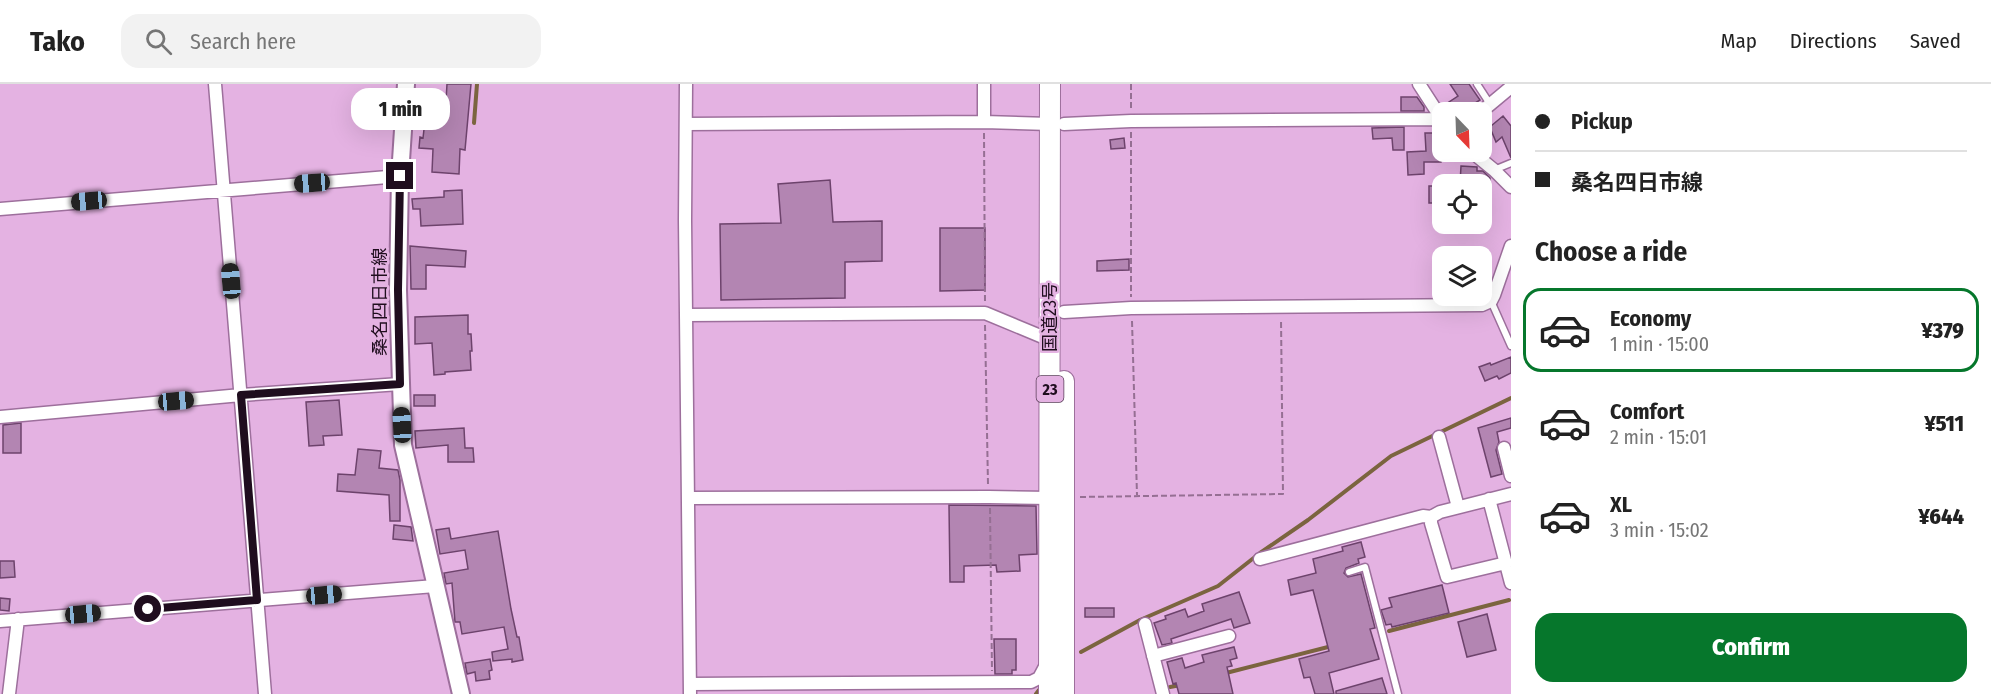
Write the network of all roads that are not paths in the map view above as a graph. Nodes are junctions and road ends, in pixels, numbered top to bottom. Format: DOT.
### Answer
graph roads {
  1 [pos="214,84"];
  2 [pos="406,84"];
  3 [pos="686,84"];
  4 [pos="984,84"];
  5 [pos="1050,84"];
  6 [pos="1064,84"];
  7 [pos="1419,84"];
  8 [pos="1477,84"];
  9 [pos="1511,87"];
  10 [pos="1483,102"];
  11 [pos="1432,104"];
  12 [pos="1492,104"];
  13 [pos="1432,120"];
  14 [pos="984,122"];
  15 [pos="686,124"];
  16 [pos="1057,124"];
  17 [pos="1484,162"];
  18 [pos="1511,162"];
  19 [pos="1494,170"];
  20 [pos="400,176"];
  21 [pos="1511,187"];
  22 [pos="223,190"];
  23 [pos="0,209"];
  24 [pos="1510,255"];
  25 [pos="1492,299"];
  26 [pos="1492,303"];
  27 [pos="1432,305"];
  28 [pos="1064,312"];
  29 [pos="686,315"];
  30 [pos="1050,340"];
  31 [pos="1510,343"];
  32 [pos="400,384"];
  33 [pos="241,395"];
  34 [pos="0,417"];
  35 [pos="1439,437"];
  36 [pos="1504,448"];
  37 [pos="1511,476"];
  38 [pos="1511,494"];
  39 [pos="689,498"];
  40 [pos="1057,498"];
  41 [pos="1489,499"];
  42 [pos="1458,507"];
  43 [pos="1431,517"];
  44 [pos="1260,559"];
  45 [pos="1506,563"];
  46 [pos="1349,572"];
  47 [pos="1511,583"];
  48 [pos="435,586"];
  49 [pos="257,600"];
  50 [pos="18,620"];
  51 [pos="0,621"];
  52 [pos="1145,624"];
  53 [pos="1229,636"];
  54 [pos="1153,656"];
  55 [pos="1049,659"];
  56 [pos="691,689"];
  57 [pos="9,694"];
  58 [pos="265,694"];
  59 [pos="461,694"];
  60 [pos="1049,694"];
  61 [pos="1064,694"];
  62 [pos="1163,694"];
  63 [pos="1398,694"];
  1 -- 22 [label="street"];
  2 -- 20 [label="main road, 桑名四日市線"];
  3 -- 15 [label="street"];
  4 -- 14 [label="street"];
  5 -- 16 [label="highway, 国道23号 / 23"];
  6 -- 16 [label="highway, 国道23号 / 23"];
  7 -- 11 [label="street"];
  8 -- 10 [label="lane"];
  9 -- 12 [label="street"];
  13 -- 16 [label="street"];
  14 -- 15 [label="street"];
  14 -- 16 [label="street"];
  15 -- 29 [label="street"];
  16 -- 28 [label="highway, 国道23号 / 23"];
  16 -- 30 [label="highway, 国道23号 / 23"];
  17 -- 19 [label="street"];
  18 -- 19 [label="lane"];
  19 -- 21 [label="street"];
  20 -- 22 [label="street"];
  20 -- 32 [label="main road, 桑名四日市線"];
  22 -- 23 [label="street"];
  22 -- 33 [label="street"];
  24 -- 25 [label="street"];
  26 -- 31 [label="lane"];
  27 -- 28 [label="street"];
  28 -- 40 [label="highway, 国道23号 / 23"];
  29 -- 30 [label="street"];
  29 -- 39 [label="street"];
  30 -- 40 [label="highway, 国道23号 / 23"];
  32 -- 33 [label="street"];
  32 -- 48 [label="main road, 桑名四日市線"];
  33 -- 34 [label="street"];
  33 -- 49 [label="street"];
  35 -- 42 [label="street"];
  36 -- 37 [label="street"];
  38 -- 41 [label="street"];
  39 -- 40 [label="street"];
  39 -- 56 [label="street"];
  40 -- 55 [label="highway, 国道23号 / 23"];
  40 -- 61 [label="highway, 国道23号 / 23"];
  41 -- 42 [label="street"];
  41 -- 45 [label="street"];
  42 -- 43 [label="street"];
  43 -- 44 [label="street"];
  43 -- 45 [label="street"];
  45 -- 47 [label="street"];
  46 -- 63 [label="lane"];
  48 -- 49 [label="street"];
  48 -- 59 [label="main road, 桑名四日市線"];
  49 -- 50 [label="street"];
  49 -- 58 [label="street"];
  50 -- 51 [label="street"];
  50 -- 57 [label="street"];
  52 -- 54 [label="street"];
  53 -- 54 [label="street"];
  54 -- 62 [label="street"];
  55 -- 56 [label="street"];
  55 -- 60 [label="highway, 国道23号 / 23"];
}
